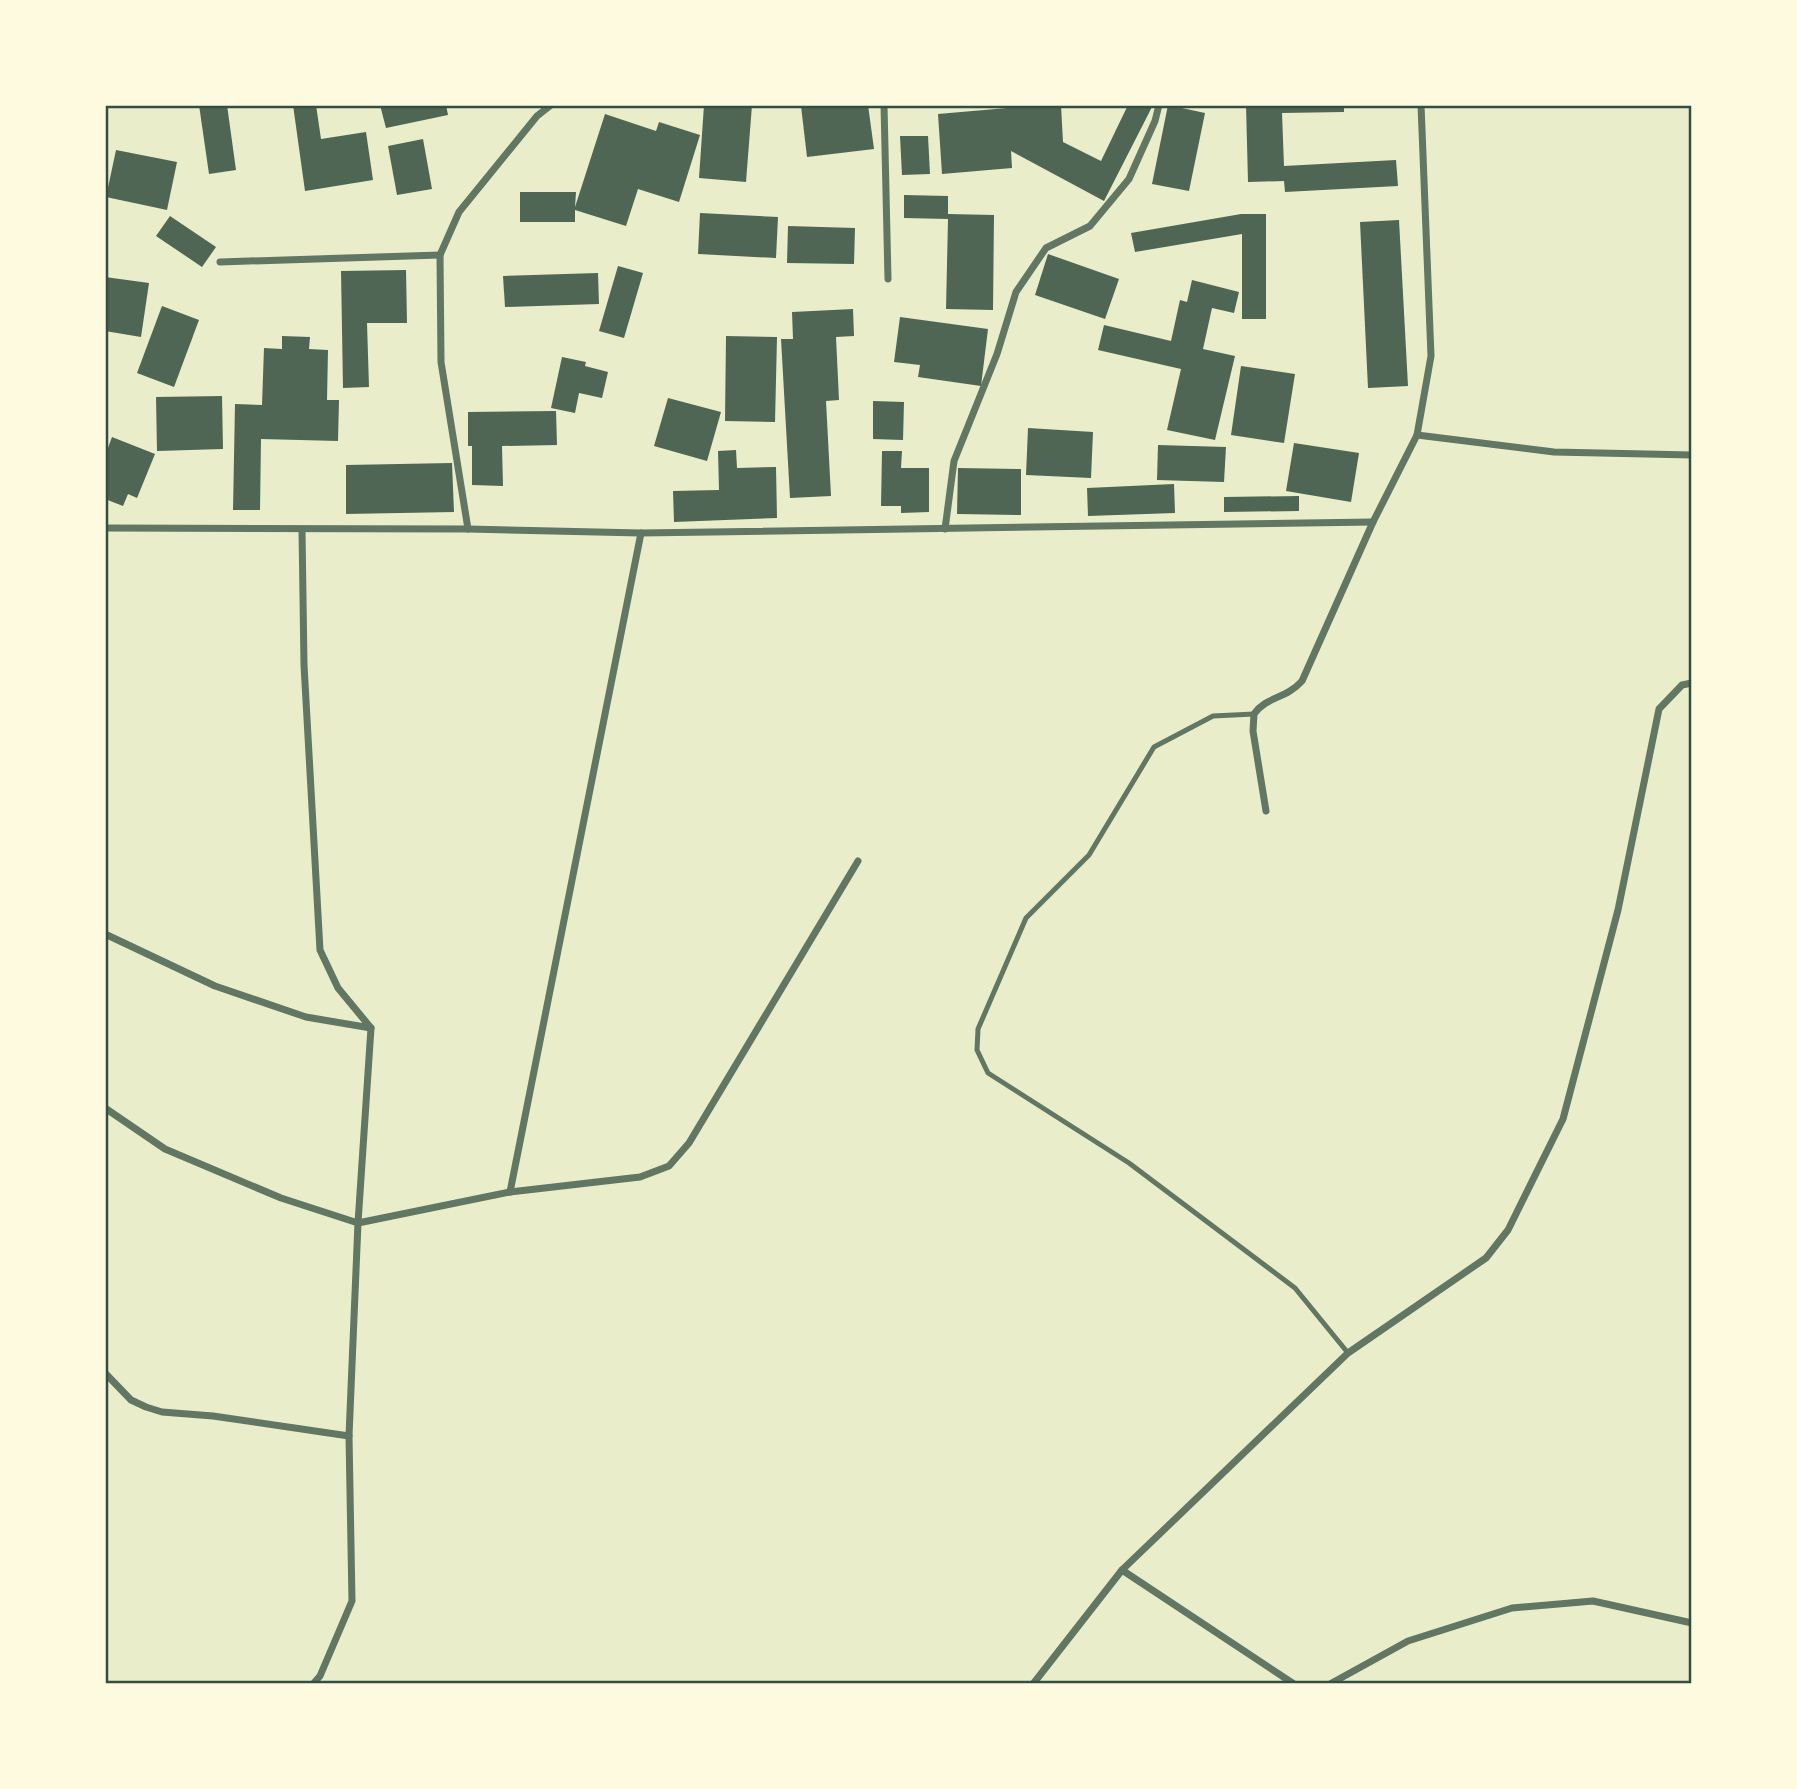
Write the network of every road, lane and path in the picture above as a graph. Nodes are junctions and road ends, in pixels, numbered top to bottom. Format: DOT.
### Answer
graph roads {
  1 [pos="551,105"];
  2 [pos="884,105"];
  3 [pos="1159,105"];
  4 [pos="1421,105"];
  5 [pos="440,256"];
  6 [pos="220,262"];
  7 [pos="888,279"];
  8 [pos="1417,435"];
  9 [pos="1692,455"];
  10 [pos="1373,522"];
  11 [pos="105,528"];
  12 [pos="468,529"];
  13 [pos="945,529"];
  14 [pos="302,530"];
  15 [pos="641,533"];
  16 [pos="1692,682"];
  17 [pos="1254,714"];
  18 [pos="1266,811"];
  19 [pos="858,861"];
  20 [pos="105,934"];
  21 [pos="371,1028"];
  22 [pos="105,1108"];
  23 [pos="510,1192"];
  24 [pos="358,1223"];
  25 [pos="1348,1353"];
  26 [pos="105,1373"];
  27 [pos="349,1436"];
  28 [pos="1122,1570"];
  29 [pos="1692,1623"];
  30 [pos="313,1684"];
  31 [pos="1033,1684"];
  32 [pos="1294,1684"];
  33 [pos="1329,1684"];
  1 -- 5 [label="street"];
  2 -- 7 [label="street"];
  3 -- 13 [label="street"];
  4 -- 8 [label="street"];
  5 -- 6 [label="street"];
  5 -- 12 [label="street"];
  8 -- 9 [label="street"];
  8 -- 10 [label="street"];
  10 -- 13 [label="street"];
  10 -- 17 [label="street"];
  11 -- 14 [label="street"];
  12 -- 14 [label="street"];
  12 -- 15 [label="street"];
  13 -- 15 [label="street"];
  14 -- 21 [label="street"];
  15 -- 23 [label="street"];
  16 -- 25 [label="street"];
  17 -- 18 [label="street"];
  17 -- 25 [label="lane"];
  19 -- 23 [label="street"];
  20 -- 21 [label="street"];
  21 -- 24 [label="street"];
  22 -- 24 [label="street"];
  23 -- 24 [label="street"];
  24 -- 27 [label="street"];
  25 -- 28 [label="street"];
  26 -- 27 [label="street"];
  27 -- 30 [label="street"];
  28 -- 31 [label="street"];
  28 -- 32 [label="street"];
  29 -- 33 [label="street"];
}
